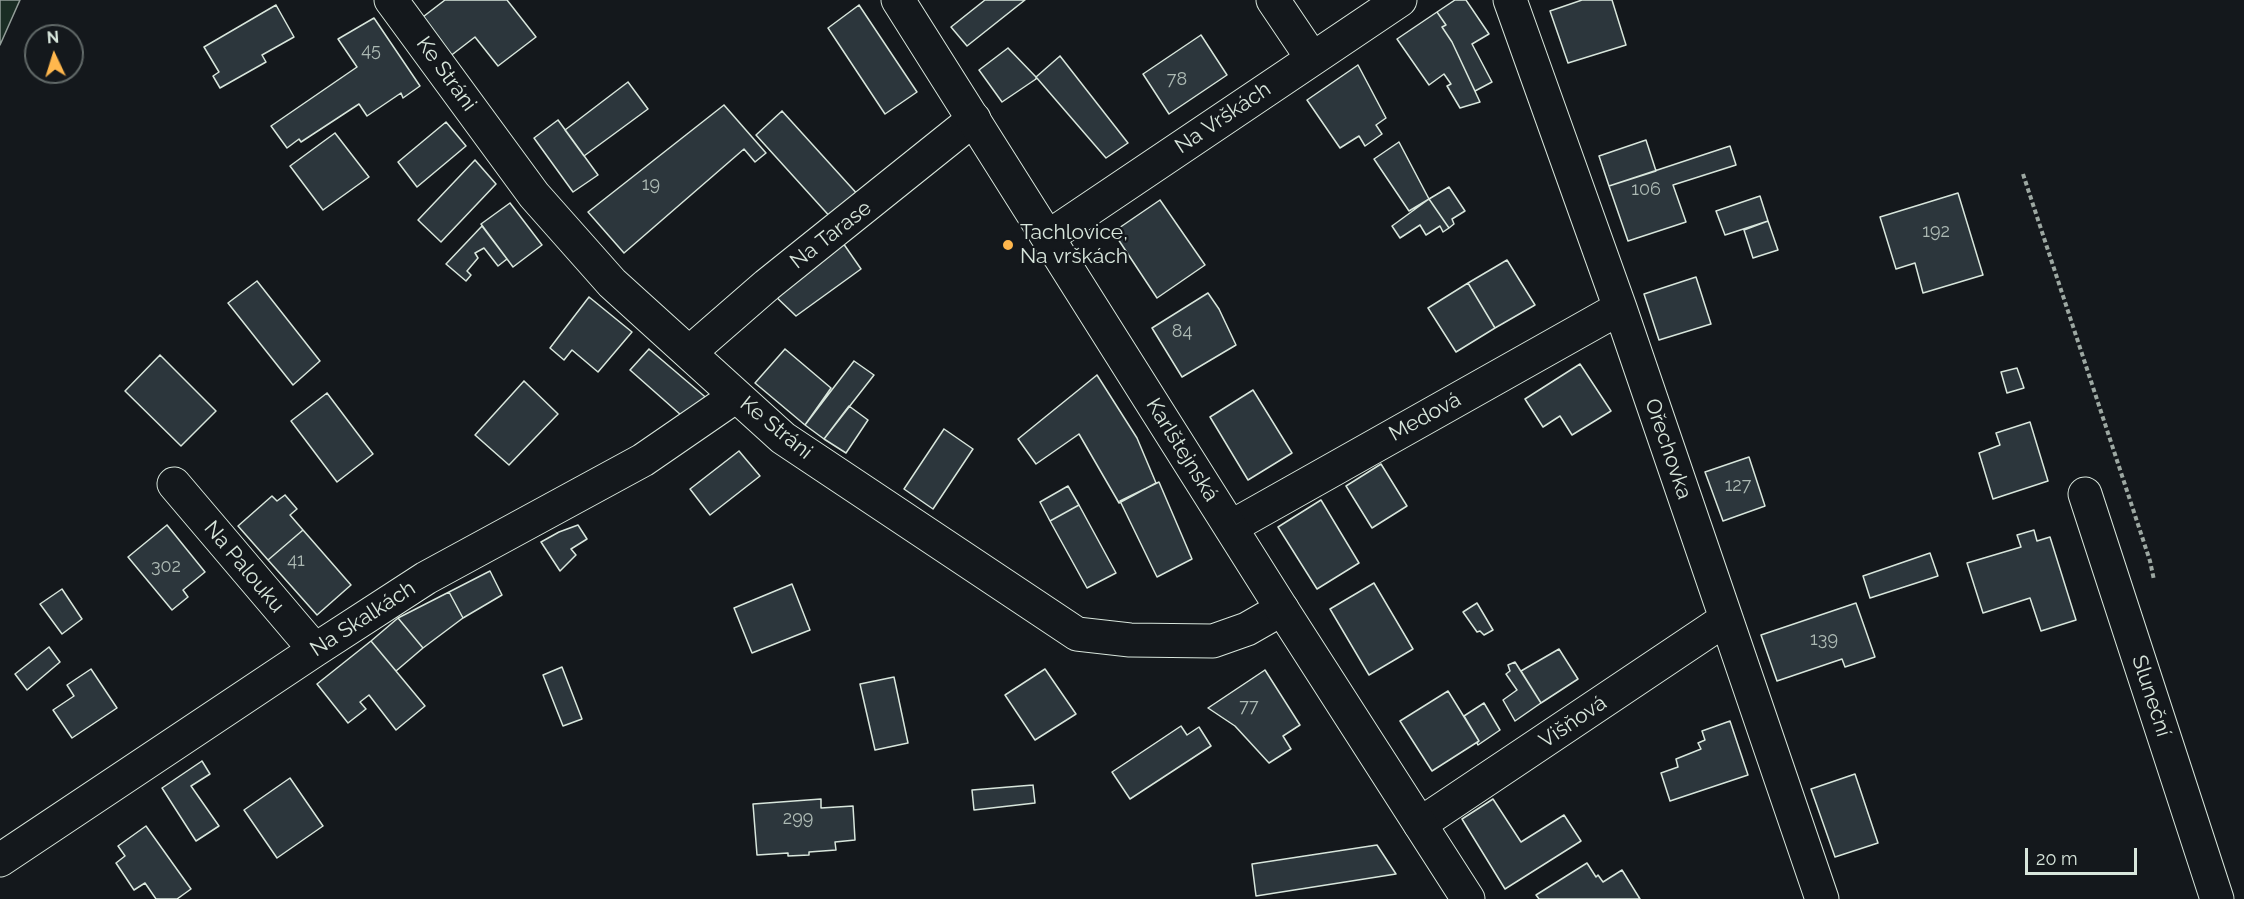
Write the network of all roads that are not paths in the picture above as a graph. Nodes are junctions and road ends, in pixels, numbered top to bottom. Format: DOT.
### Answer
graph roads {
  1 [pos="391,0"];
  2 [pos="898,0"];
  3 [pos="1273,0"];
  4 [pos="1400,0"];
  5 [pos="1510,0"];
  6 [pos="1312,58"];
  7 [pos="974,119"];
  8 [pos="1048,237"];
  9 [pos="1620,308"];
  10 [pos="690,352"];
  11 [pos="736,396"];
  12 [pos="174,484"];
  13 [pos="2085,494"];
  14 [pos="1231,527"];
  15 [pos="1282,609"];
  16 [pos="1726,619"];
  17 [pos="315,650"];
  18 [pos="1420,824"];
  19 [pos="3,852"];
  20 [pos="1459,896"];
  21 [pos="1822,899"];
  22 [pos="2217,899"];
  1 -- 10 [label="street, Ke Stráni"];
  2 -- 7 [label="street, Karlštejnská"];
  3 -- 6 [label="street"];
  4 -- 6 [label="street, Na Vrškách"];
  5 -- 9 [label="street, Ořechovka"];
  6 -- 8 [label="street, Na Vrškách"];
  7 -- 8 [label="street, Karlštejnská"];
  7 -- 10 [label="street, Na Tarase"];
  8 -- 14 [label="street, Karlštejnská"];
  9 -- 14 [label="street, Medová"];
  9 -- 16 [label="street, Ořechovka"];
  10 -- 11 [label="street, Ke Stráni"];
  11 -- 15 [label="street, Ke Stráni"];
  11 -- 17 [label="street, Na Skalkách"];
  12 -- 17 [label="street, Na Palouku"];
  13 -- 22 [label="street, Sluneční"];
  14 -- 15 [label="street, Karlštejnská"];
  15 -- 18 [label="street, Karlštejnská"];
  16 -- 18 [label="street, Višňová"];
  16 -- 21 [label="street, Ořechovka"];
  17 -- 19 [label="street, Na Skalkách"];
  18 -- 20 [label="street, Karlštejnská"];
}
